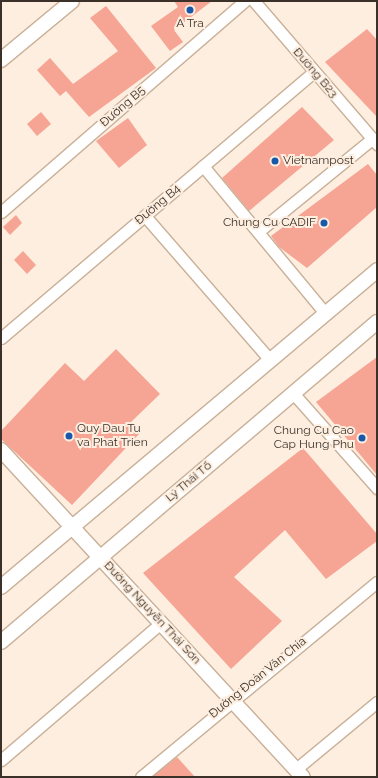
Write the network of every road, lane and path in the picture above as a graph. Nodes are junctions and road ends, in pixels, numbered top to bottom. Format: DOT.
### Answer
graph roads {
  1 [pos="72,1"];
  2 [pos="245,1"];
  3 [pos="254,1"];
  4 [pos="1,60"];
  5 [pos="314,72"];
  6 [pos="375,141"];
  7 [pos="203,166"];
  8 [pos="1,212"];
  9 [pos="145,216"];
  10 [pos="259,231"];
  11 [pos="377,270"];
  12 [pos="326,314"];
  13 [pos="377,322"];
  14 [pos="1,338"];
  15 [pos="270,360"];
  16 [pos="293,393"];
  17 [pos="1,450"];
  18 [pos="377,488"];
  19 [pos="72,526"];
  20 [pos="100,557"];
  21 [pos="377,582"];
  22 [pos="1,586"];
  23 [pos="161,624"];
  24 [pos="1,642"];
  25 [pos="231,699"];
  26 [pos="377,702"];
  27 [pos="1,760"];
  28 [pos="299,774"];
  29 [pos="141,777"];
  1 -- 4 [label="street"];
  2 -- 8 [label="street, Đường B5"];
  3 -- 5 [label="street, Đường B23"];
  5 -- 6 [label="street, Đường B23"];
  5 -- 7 [label="street, Đường B4"];
  6 -- 10 [label="street"];
  7 -- 9 [label="street, Đường B4"];
  7 -- 10 [label="street"];
  9 -- 14 [label="street, Đường B4"];
  9 -- 15 [label="street"];
  10 -- 12 [label="street"];
  11 -- 12 [label="street"];
  12 -- 15 [label="street"];
  13 -- 16 [label="street, Lý Thái Tổ"];
  15 -- 19 [label="street"];
  16 -- 18 [label="street"];
  16 -- 20 [label="street, Lý Thái Tổ"];
  17 -- 19 [label="street, Đường Nguyễn Thái Sơn"];
  19 -- 20 [label="street, Đường Nguyễn Thái Sơn"];
  19 -- 22 [label="street"];
  20 -- 23 [label="street, Đường Nguyễn Thái Sơn"];
  20 -- 24 [label="street, Lý Thái Tổ"];
  21 -- 25 [label="street, Đường Đoàn Văn Chia"];
  23 -- 25 [label="street, Đường Nguyễn Thái Sơn"];
  23 -- 27 [label="street"];
  25 -- 28 [label="street, Đường Nguyễn Thái Sơn"];
  25 -- 29 [label="street, Đường Đoàn Văn Chia"];
  26 -- 28 [label="street"];
}
